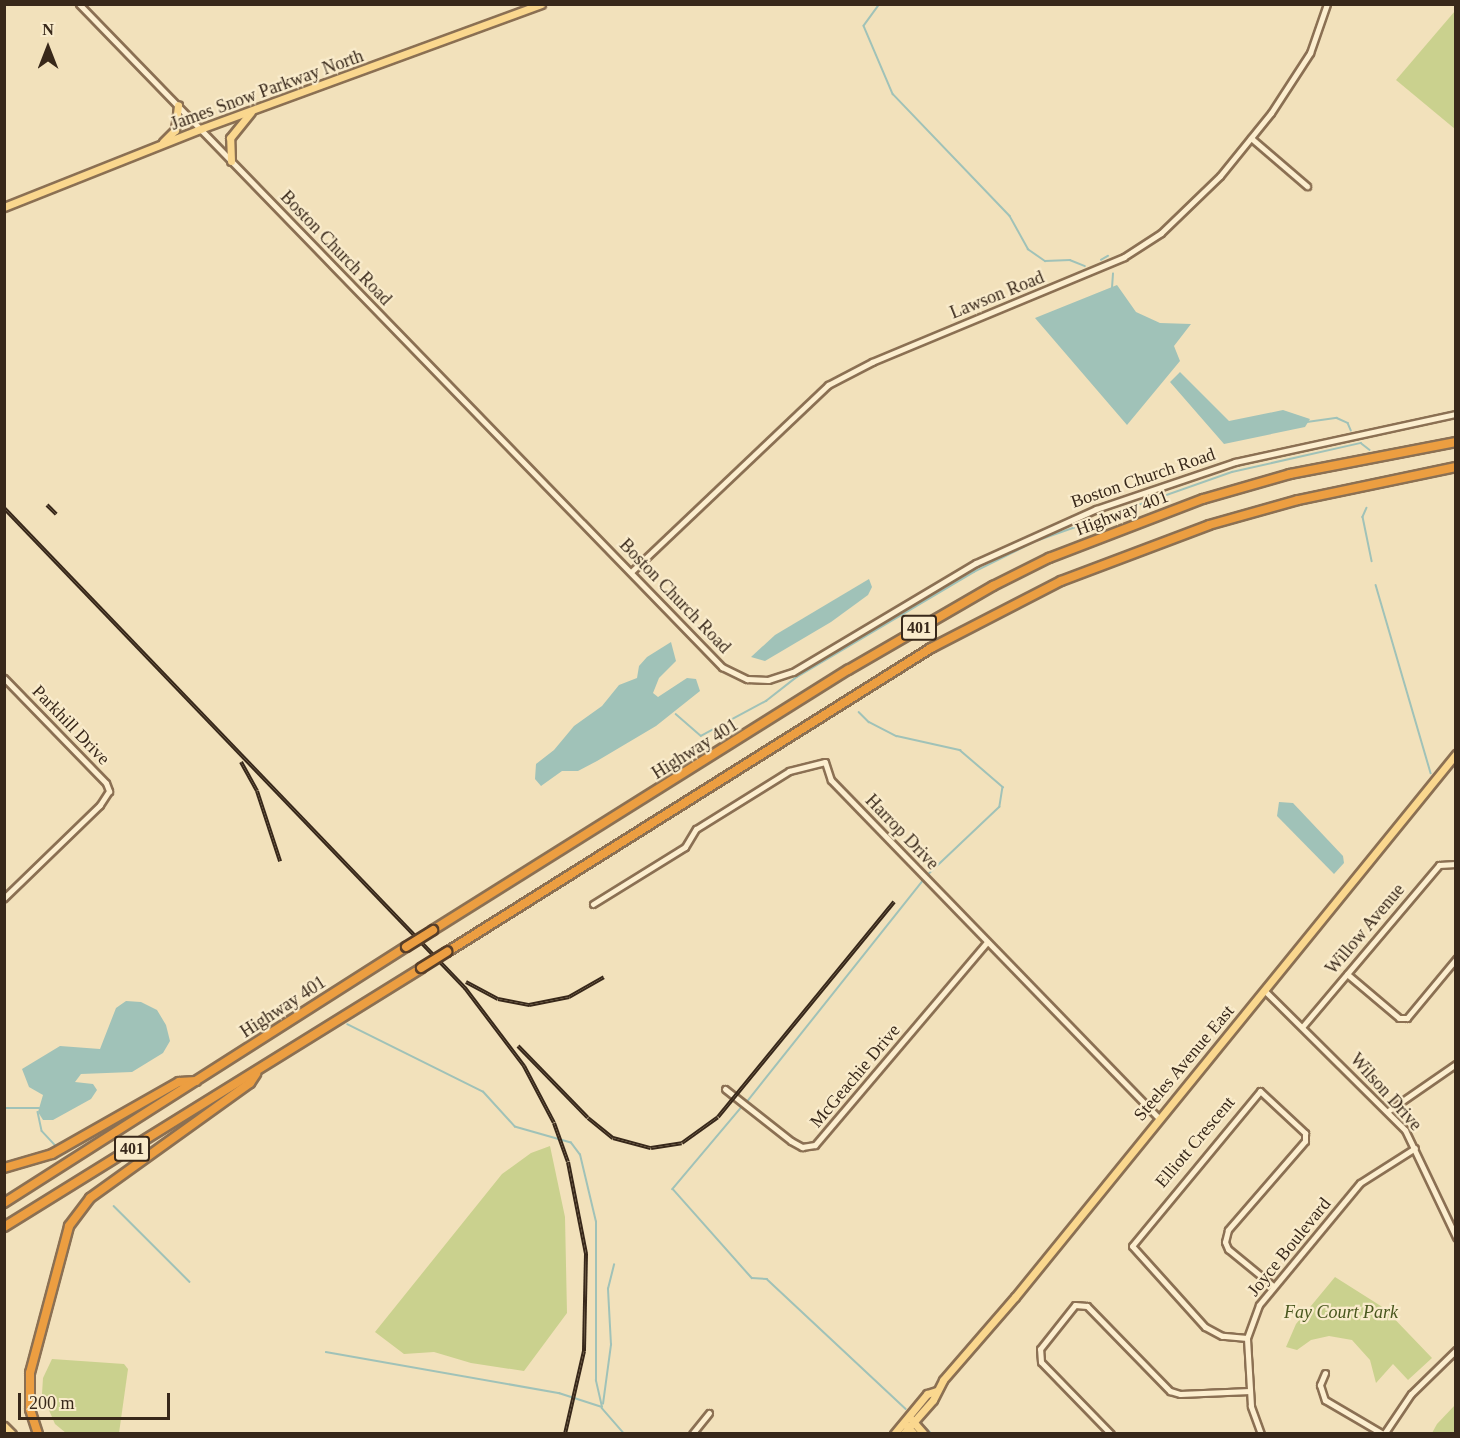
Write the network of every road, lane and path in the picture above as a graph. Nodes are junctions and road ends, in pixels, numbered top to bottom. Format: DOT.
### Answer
graph roads {
  1 [pos="79,4"];
  2 [pos="541,4"];
  3 [pos="1327,4"];
  4 [pos="178,105"];
  5 [pos="253,110"];
  6 [pos="200,129"];
  7 [pos="1251,138"];
  8 [pos="158,146"];
  9 [pos="231,161"];
  10 [pos="1306,186"];
  11 [pos="4,207"];
  12 [pos="1455,414"];
  13 [pos="1455,442"];
  14 [pos="1455,467"];
  15 [pos="631,572"];
  16 [pos="4,678"];
  17 [pos="1455,754"];
  18 [pos="1455,864"];
  19 [pos="4,898"];
  20 [pos="593,904"];
  21 [pos="987,942"];
  22 [pos="1455,959"];
  23 [pos="1347,974"];
  24 [pos="1264,990"];
  25 [pos="1302,1026"];
  26 [pos="1455,1064"];
  27 [pos="259,1071"];
  28 [pos="198,1080"];
  29 [pos="725,1089"];
  30 [pos="1388,1111"];
  31 [pos="1158,1117"];
  32 [pos="1415,1148"];
  33 [pos="4,1168"];
  34 [pos="4,1203"];
  35 [pos="4,1227"];
  36 [pos="1455,1237"];
  37 [pos="1272,1286"];
  38 [pos="1247,1338"];
  39 [pos="1455,1350"];
  40 [pos="1325,1373"];
  41 [pos="1250,1390"];
  42 [pos="709,1413"];
  43 [pos="907,1424"];
  44 [pos="4,1426"];
  45 [pos="12,1434"];
  46 [pos="38,1434"];
  47 [pos="692,1434"];
  48 [pos="894,1434"];
  49 [pos="914,1434"];
  50 [pos="924,1434"];
  51 [pos="1111,1434"];
  52 [pos="1261,1434"];
  53 [pos="1384,1434"];
  1 -- 4 [label="street, Boston Church Road"];
  2 -- 5 [label="main road, James Snow Parkway North"];
  3 -- 7 [label="street, Lawson Road"];
  4 -- 6 [label="street, Boston Church Road"];
  4 -- 8 [label="main road"];
  5 -- 6 [label="main road, James Snow Parkway North"];
  5 -- 9 [label="main road"];
  6 -- 8 [label="main road, James Snow Parkway North"];
  6 -- 9 [label="street, Boston Church Road"];
  7 -- 10 [label="street"];
  7 -- 15 [label="street, Lawson Road"];
  8 -- 11 [label="main road, James Snow Parkway North"];
  9 -- 15 [label="street, Boston Church Road"];
  12 -- 15 [label="street, Boston Church Road"];
  13 -- 28 [label="highway, Highway 401 / 401, bridge"];
  14 -- 27 [label="highway, 401, bridge"];
  16 -- 19 [label="street, Parkhill Drive"];
  17 -- 24 [label="main road, Steeles Avenue East"];
  18 -- 23 [label="street, Willow Avenue"];
  20 -- 21 [label="street, Harrop Drive"];
  21 -- 29 [label="street, McGeachie Drive"];
  21 -- 31 [label="street, Harrop Drive"];
  22 -- 23 [label="street"];
  23 -- 25 [label="street, Willow Avenue"];
  24 -- 25 [label="street, Wilson Drive"];
  24 -- 31 [label="main road, Steeles Avenue East"];
  25 -- 30 [label="street, Wilson Drive"];
  26 -- 30 [label="street"];
  27 -- 35 [label="highway, 401"];
  27 -- 46 [label="highway"];
  28 -- 33 [label="highway"];
  28 -- 34 [label="highway, Highway 401 / 401"];
  30 -- 32 [label="street, Wilson Drive"];
  31 -- 43 [label="main road, Steeles Avenue East"];
  32 -- 36 [label="street, Wilson Drive"];
  32 -- 37 [label="street, Joyce Boulevard"];
  37 -- 38 [label="street, Joyce Boulevard"];
  37 -- 38 [label="street, Elliott Crescent"];
  38 -- 41 [label="street, Joyce Boulevard"];
  39 -- 53 [label="street"];
  40 -- 53 [label="street"];
  41 -- 51 [label="street"];
  41 -- 52 [label="street, Joyce Boulevard"];
  42 -- 47 [label="street"];
  43 -- 48 [label="main road, Steeles Avenue East"];
  43 -- 49 [label="main road"];
  43 -- 50 [label="main road"];
  44 -- 45 [label="main road"];
}
